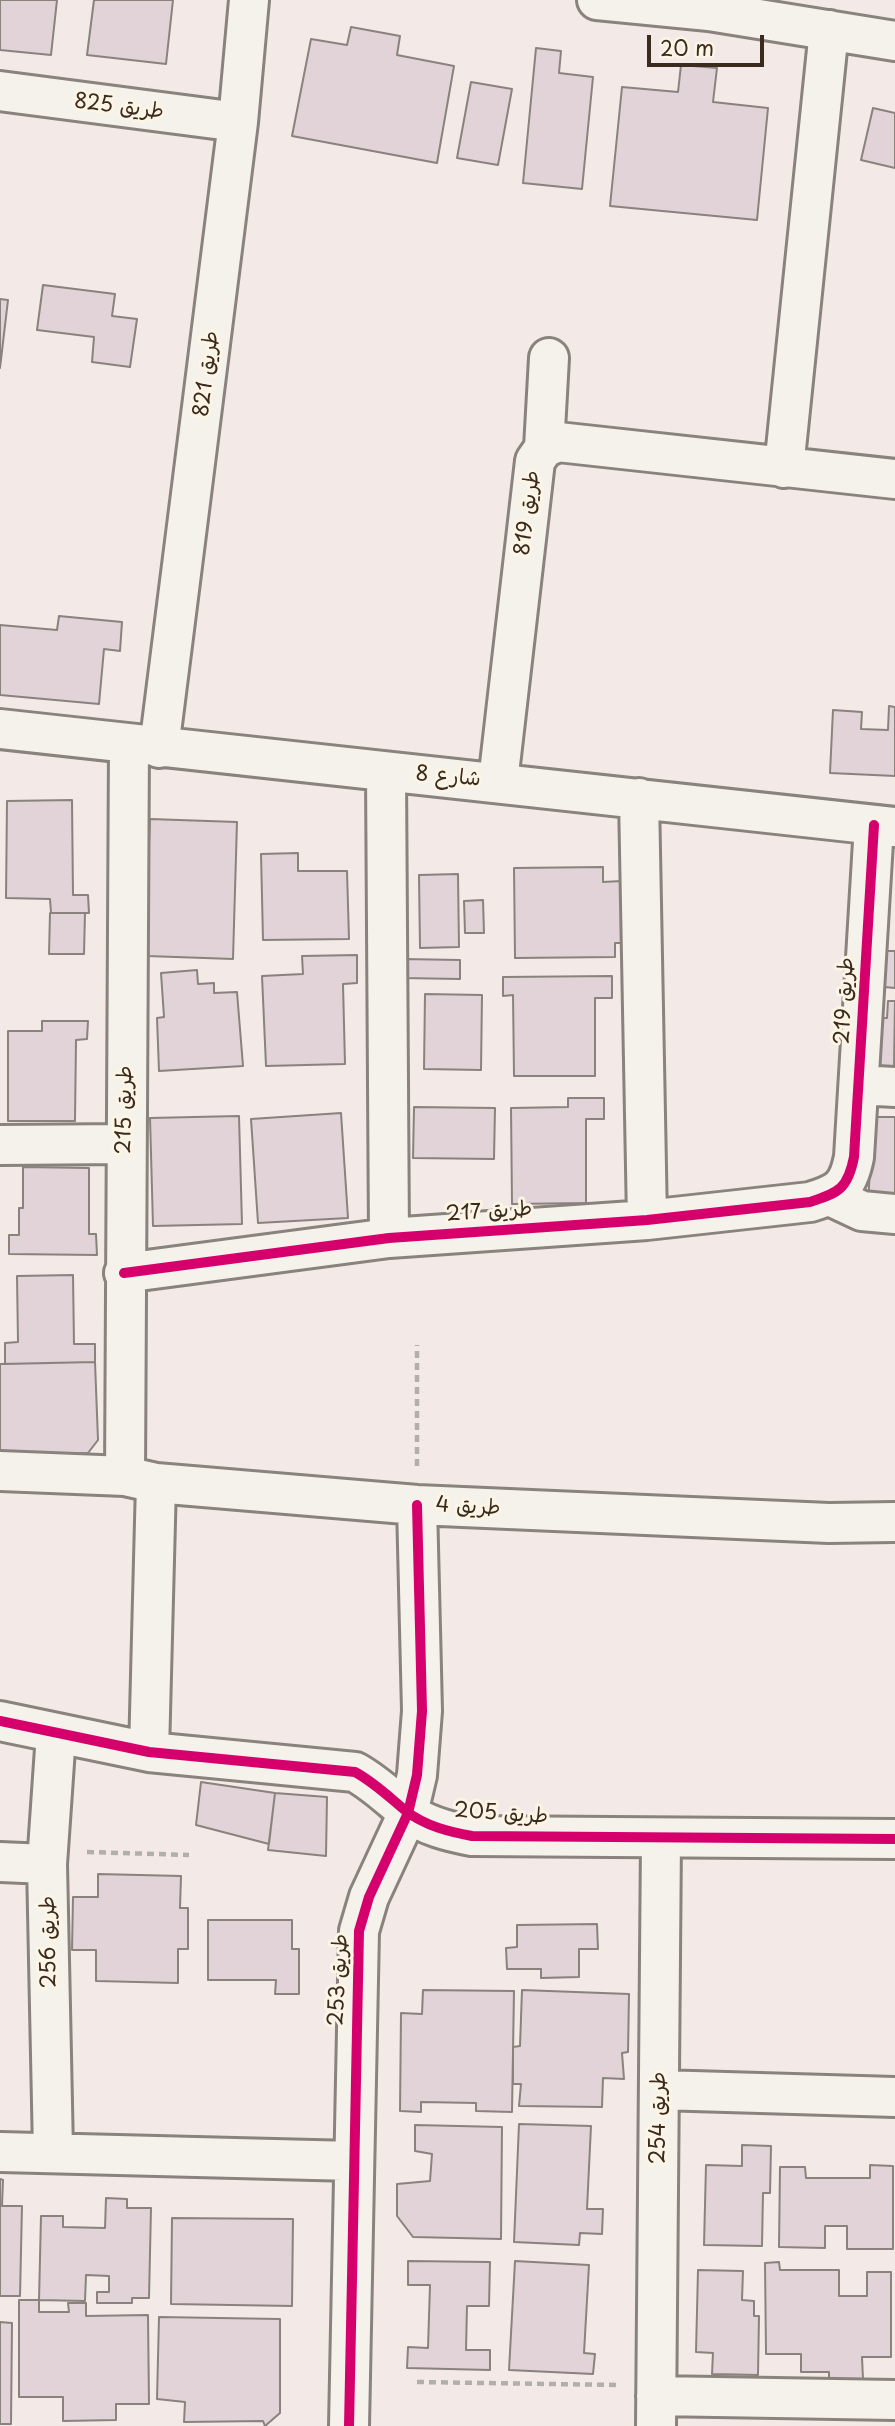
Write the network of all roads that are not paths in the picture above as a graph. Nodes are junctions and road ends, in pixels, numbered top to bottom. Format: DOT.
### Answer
graph roads {
  1 [pos="249,0"];
  2 [pos="597,0"];
  3 [pos="712,6"];
  4 [pos="829,30"];
  5 [pos="895,41"];
  6 [pos="0,91"];
  7 [pos="239,122"];
  8 [pos="549,358"];
  9 [pos="544,448"];
  10 [pos="784,468"];
  11 [pos="895,479"];
  12 [pos="0,729"];
  13 [pos="144,746"];
  14 [pos="386,772"];
  15 [pos="498,782"];
  16 [pos="639,798"];
  17 [pos="884,826"];
  18 [pos="877,1086"];
  19 [pos="124,1144"];
  20 [pos="0,1145"];
  21 [pos="840,1187"];
  22 [pos="895,1214"];
  23 [pos="647,1220"];
  24 [pos="389,1238"];
  25 [pos="124,1273"];
  26 [pos="0,1471"];
  27 [pos="140,1479"];
  28 [pos="417,1505"];
  29 [pos="895,1521"];
  30 [pos="0,1721"];
  31 [pos="56,1734"];
  32 [pos="149,1752"];
  33 [pos="408,1813"];
  34 [pos="662,1839"];
  35 [pos="895,1839"];
  36 [pos="48,1858"];
  37 [pos="0,1862"];
  38 [pos="659,2090"];
  39 [pos="895,2097"];
  40 [pos="53,2151"];
  41 [pos="0,2152"];
  42 [pos="353,2161"];
  43 [pos="895,2400"];
  44 [pos="657,2403"];
  45 [pos="349,2426"];
  1 -- 7 [label="street, طريق 821"];
  2 -- 3 [label="street"];
  3 -- 4 [label="street"];
  4 -- 5 [label="street"];
  4 -- 10 [label="street"];
  6 -- 7 [label="street, طريق 825"];
  7 -- 13 [label="street, طريق 821"];
  8 -- 9 [label="street"];
  9 -- 10 [label="street, طريق 819"];
  9 -- 15 [label="street, طريق 819"];
  10 -- 11 [label="street, طريق 819"];
  12 -- 13 [label="street, شارع 8"];
  13 -- 14 [label="street, شارع 8"];
  13 -- 19 [label="street, طريق 215"];
  14 -- 15 [label="street, شارع 8"];
  14 -- 24 [label="street"];
  15 -- 16 [label="street, شارع 8"];
  16 -- 17 [label="street, شارع 8"];
  16 -- 23 [label="street"];
  17 -- 18 [label="street, طريق 219"];
  18 -- 21 [label="street, طريق 219"];
  19 -- 20 [label="street"];
  19 -- 25 [label="street, طريق 215"];
  21 -- 22 [label="street"];
  21 -- 23 [label="street, طريق 217"];
  23 -- 24 [label="street, طريق 217"];
  24 -- 25 [label="street, طريق 217"];
  25 -- 27 [label="street, طريق 215"];
  26 -- 27 [label="street, طريق 4"];
  27 -- 28 [label="street, طريق 4"];
  27 -- 32 [label="street, طريق 215"];
  28 -- 29 [label="street, طريق 4"];
  28 -- 33 [label="street, طريق 253"];
  30 -- 31 [label="street, طريق 205"];
  31 -- 32 [label="street, طريق 205"];
  31 -- 36 [label="street, طريق 256"];
  32 -- 33 [label="street, طريق 205"];
  33 -- 34 [label="street, طريق 205"];
  33 -- 42 [label="street, طريق 253"];
  34 -- 35 [label="street, طريق 205"];
  34 -- 38 [label="street, طريق 254"];
  36 -- 37 [label="street"];
  36 -- 40 [label="street, طريق 256"];
  38 -- 39 [label="street"];
  38 -- 44 [label="street, طريق 254"];
  40 -- 41 [label="street"];
  40 -- 42 [label="street"];
  42 -- 45 [label="street, طريق 253"];
  43 -- 44 [label="street"];
}
